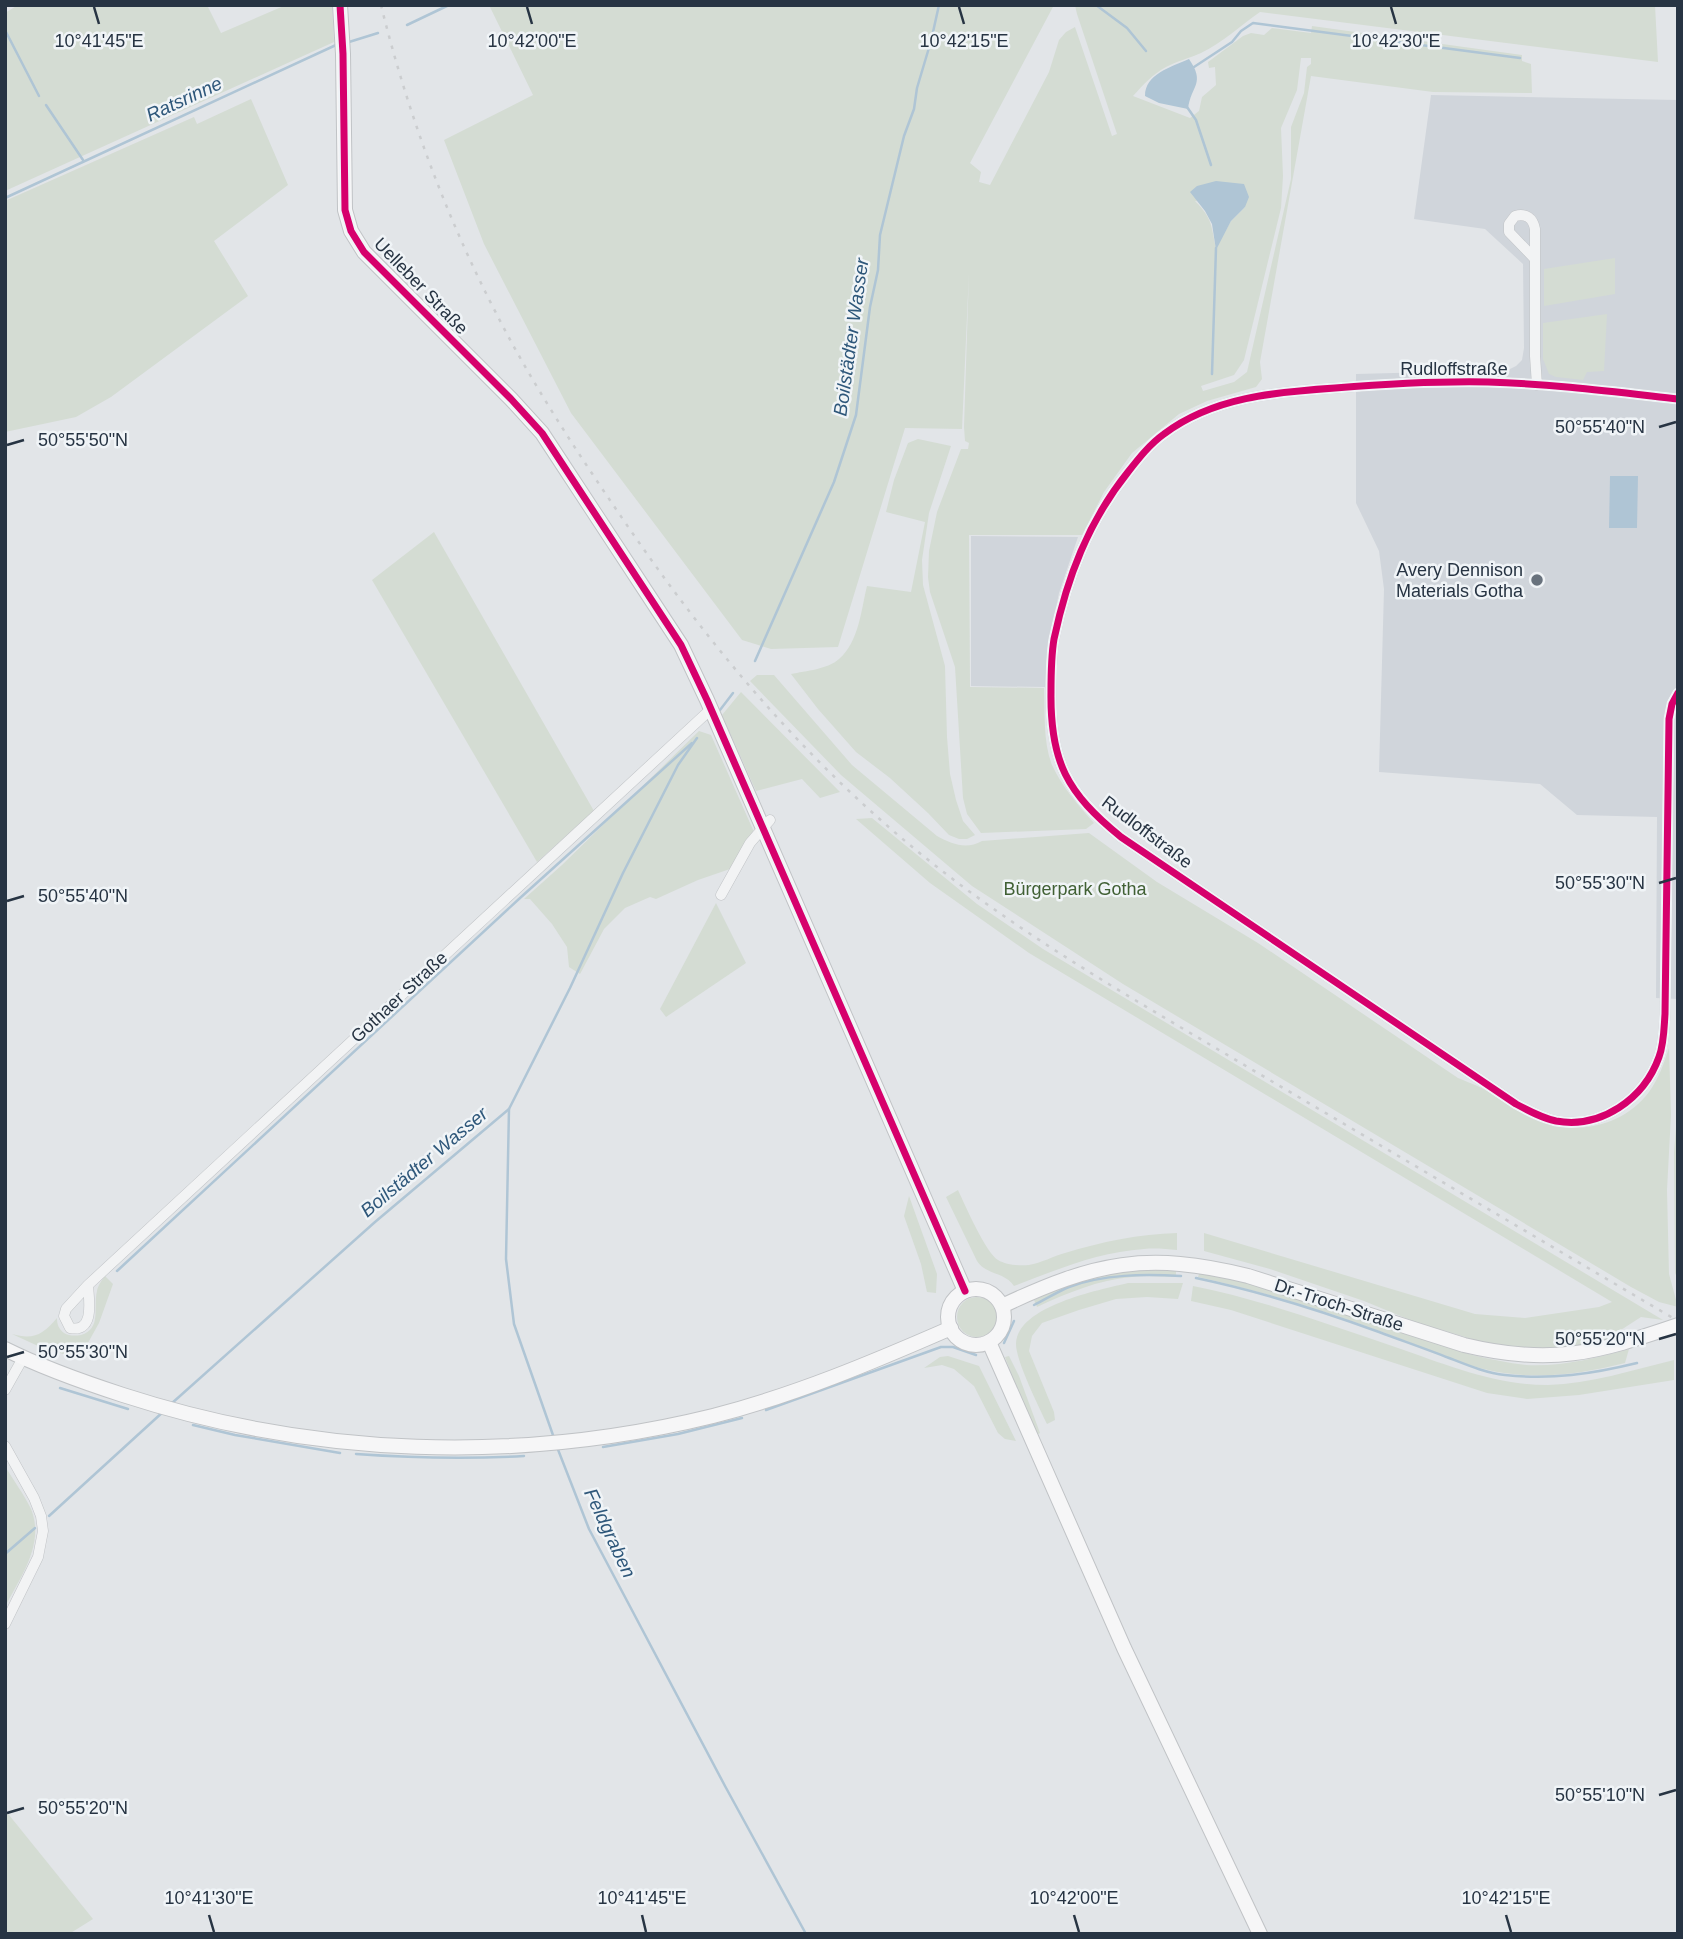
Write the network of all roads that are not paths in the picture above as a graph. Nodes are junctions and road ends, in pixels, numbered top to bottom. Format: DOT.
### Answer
graph roads {
  1 [pos="340,5"];
  2 [pos="1535,259"];
  3 [pos="1537,385"];
  4 [pos="1678,399"];
  5 [pos="1678,693"];
  6 [pos="711,709"];
  7 [pos="767,825"];
  8 [pos="721,895"];
  9 [pos="88,1284"];
  10 [pos="965,1291"];
  11 [pos="1002,1306"];
  12 [pos="1678,1325"];
  13 [pos="951,1328"];
  14 [pos="989,1342"];
  15 [pos="5,1349"];
  16 [pos="23,1358"];
  17 [pos="5,1390"];
  18 [pos="5,1446"];
  19 [pos="5,1624"];
  20 [pos="1260,1934"];
  1 -- 6 [label="street, Uelleber Straße"];
  2 -- 3 [label="street"];
  3 -- 4 [label="street, Rudloffstraße"];
  3 -- 5 [label="street, Rudloffstraße"];
  6 -- 7 [label="street, Uelleber Straße"];
  6 -- 9 [label="street, Gothaer Straße"];
  7 -- 8 [label="street"];
  7 -- 10 [label="street, Uelleber Straße"];
  10 -- 11 [label="street"];
  10 -- 13 [label="street"];
  11 -- 12 [label="street, Dr.-Troch-Straße"];
  11 -- 14 [label="street"];
  13 -- 14 [label="street"];
  13 -- 16 [label="street"];
  14 -- 20 [label="street"];
  15 -- 16 [label="street"];
  16 -- 17 [label="street"];
  18 -- 19 [label="street"];
}
